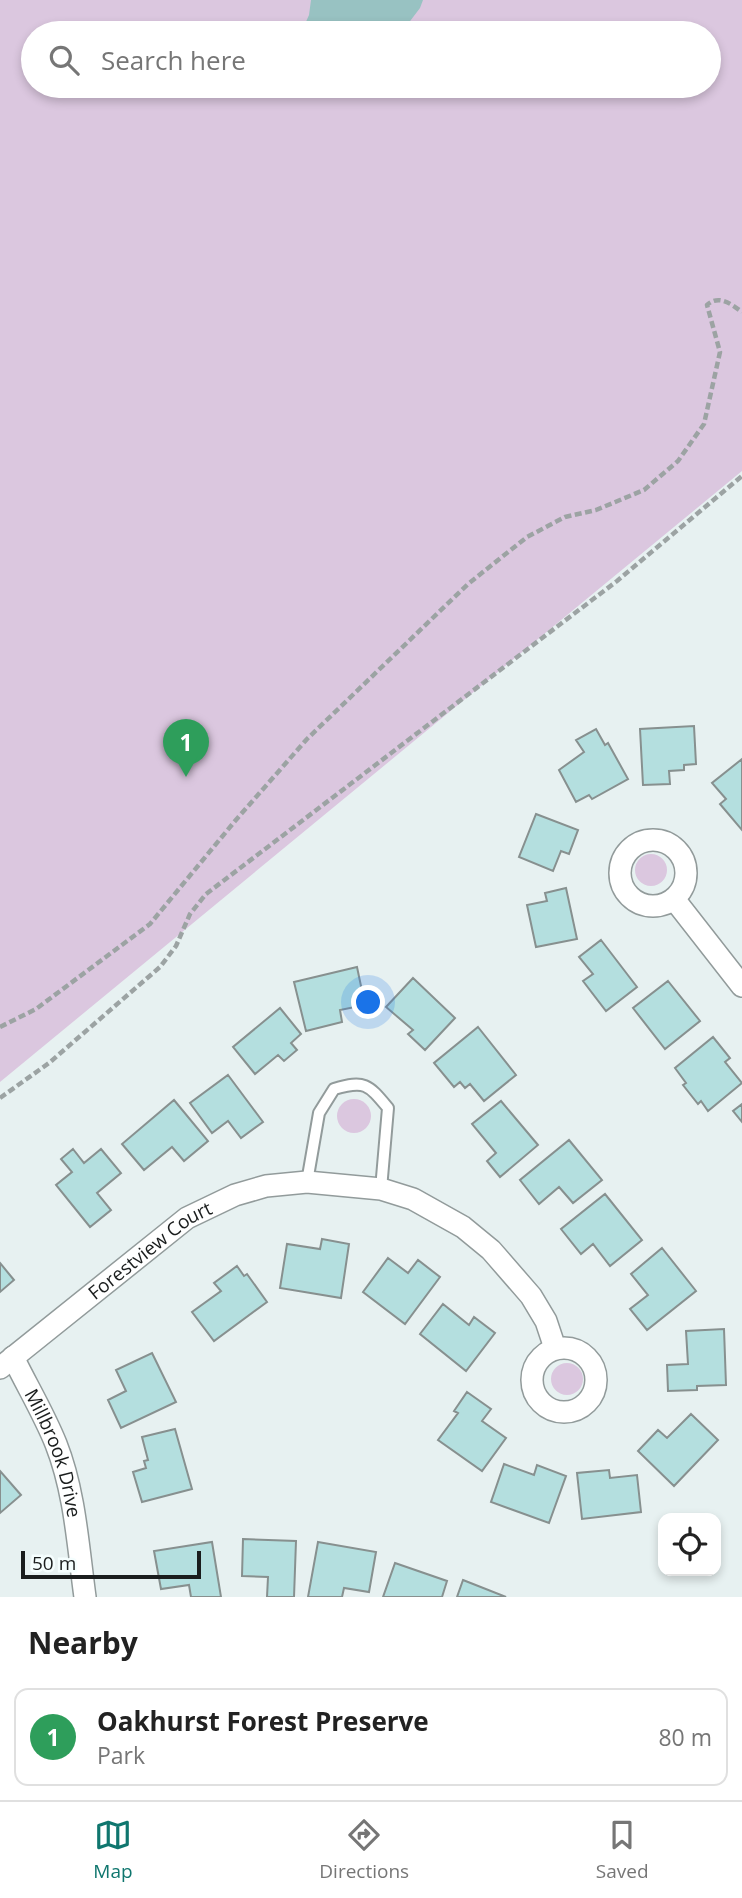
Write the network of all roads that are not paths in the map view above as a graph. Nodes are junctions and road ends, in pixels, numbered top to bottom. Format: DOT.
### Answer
graph roads {
  1 [pos="674,900"];
  2 [pos="742,986"];
  3 [pos="307,1182"];
  4 [pos="381,1189"];
  5 [pos="555,1348"];
  6 [pos="6,1363"];
  7 [pos="85,1597"];
  1 -- 2 [label="street"];
  3 -- 4 [label="street, Forestview Court"];
  3 -- 4 [label="lane"];
  3 -- 6 [label="street, Forestview Court"];
  4 -- 5 [label="street, Forestview Court"];
  6 -- 7 [label="street, Millbrook Drive"];
}
